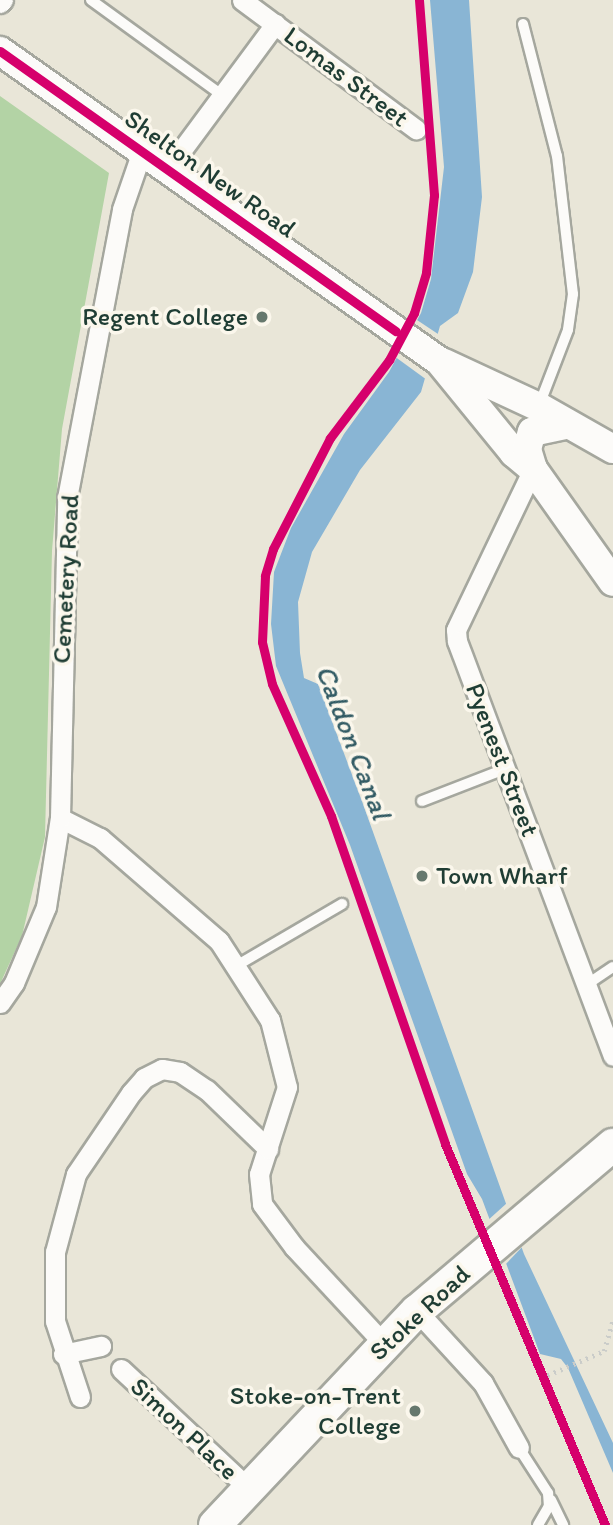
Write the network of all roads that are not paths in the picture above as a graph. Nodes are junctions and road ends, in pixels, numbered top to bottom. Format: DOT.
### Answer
graph roads {
  1 [pos="91,0"];
  2 [pos="250,2"];
  3 [pos="275,24"];
  4 [pos="523,24"];
  5 [pos="0,51"];
  6 [pos="223,96"];
  7 [pos="416,129"];
  8 [pos="142,151"];
  9 [pos="167,170"];
  10 [pos="439,361"];
  11 [pos="539,407"];
  12 [pos="566,425"];
  13 [pos="613,449"];
  14 [pos="533,469"];
  15 [pos="613,582"];
  16 [pos="505,769"];
  17 [pos="422,801"];
  18 [pos="60,818"];
  19 [pos="342,904"];
  20 [pos="236,966"];
  21 [pos="613,967"];
  22 [pos="586,985"];
  23 [pos="0,1003"];
  24 [pos="613,1056"];
  25 [pos="613,1145"];
  26 [pos="268,1149"];
  27 [pos="417,1311"];
  28 [pos="384,1344"];
  29 [pos="101,1346"];
  30 [pos="63,1354"];
  31 [pos="121,1369"];
  32 [pos="80,1397"];
  33 [pos="519,1448"];
  34 [pos="248,1488"];
  35 [pos="548,1493"];
  36 [pos="215,1525"];
  37 [pos="538,1525"];
  38 [pos="563,1525"];
  1 -- 6 [label="lane"];
  2 -- 3 [label="street, Lomas Street"];
  3 -- 6 [label="street"];
  3 -- 7 [label="street, Lomas Street"];
  4 -- 11 [label="lane"];
  5 -- 8 [label="main road, Shelton New Road"];
  6 -- 9 [label="street"];
  8 -- 9 [label="main road, Shelton New Road"];
  8 -- 18 [label="street, Cemetery Road"];
  9 -- 10 [label="main road, Shelton New Road"];
  10 -- 11 [label="main road"];
  10 -- 14 [label="main road, Shelton New Road"];
  11 -- 12 [label="main road"];
  12 -- 13 [label="main road"];
  12 -- 14 [label="main road"];
  14 -- 15 [label="main road, Shelton New Road"];
  14 -- 16 [label="street, Pyenest Street"];
  16 -- 17 [label="lane"];
  16 -- 22 [label="street, Pyenest Street"];
  18 -- 20 [label="street"];
  18 -- 23 [label="street, Cemetery Road"];
  19 -- 20 [label="lane"];
  20 -- 26 [label="street"];
  21 -- 22 [label="lane"];
  22 -- 24 [label="street, Pyenest Street"];
  25 -- 27 [label="main road, Stoke Road"];
  26 -- 28 [label="street"];
  26 -- 30 [label="street"];
  27 -- 28 [label="main road, Stoke Road"];
  27 -- 33 [label="street"];
  28 -- 34 [label="main road, Stoke Road"];
  29 -- 30 [label="street"];
  30 -- 32 [label="street"];
  31 -- 34 [label="street, Simon Place"];
  33 -- 35 [label="lane"];
  34 -- 36 [label="main road, Stoke Road"];
  35 -- 37 [label="lane"];
  35 -- 38 [label="lane"];
}
